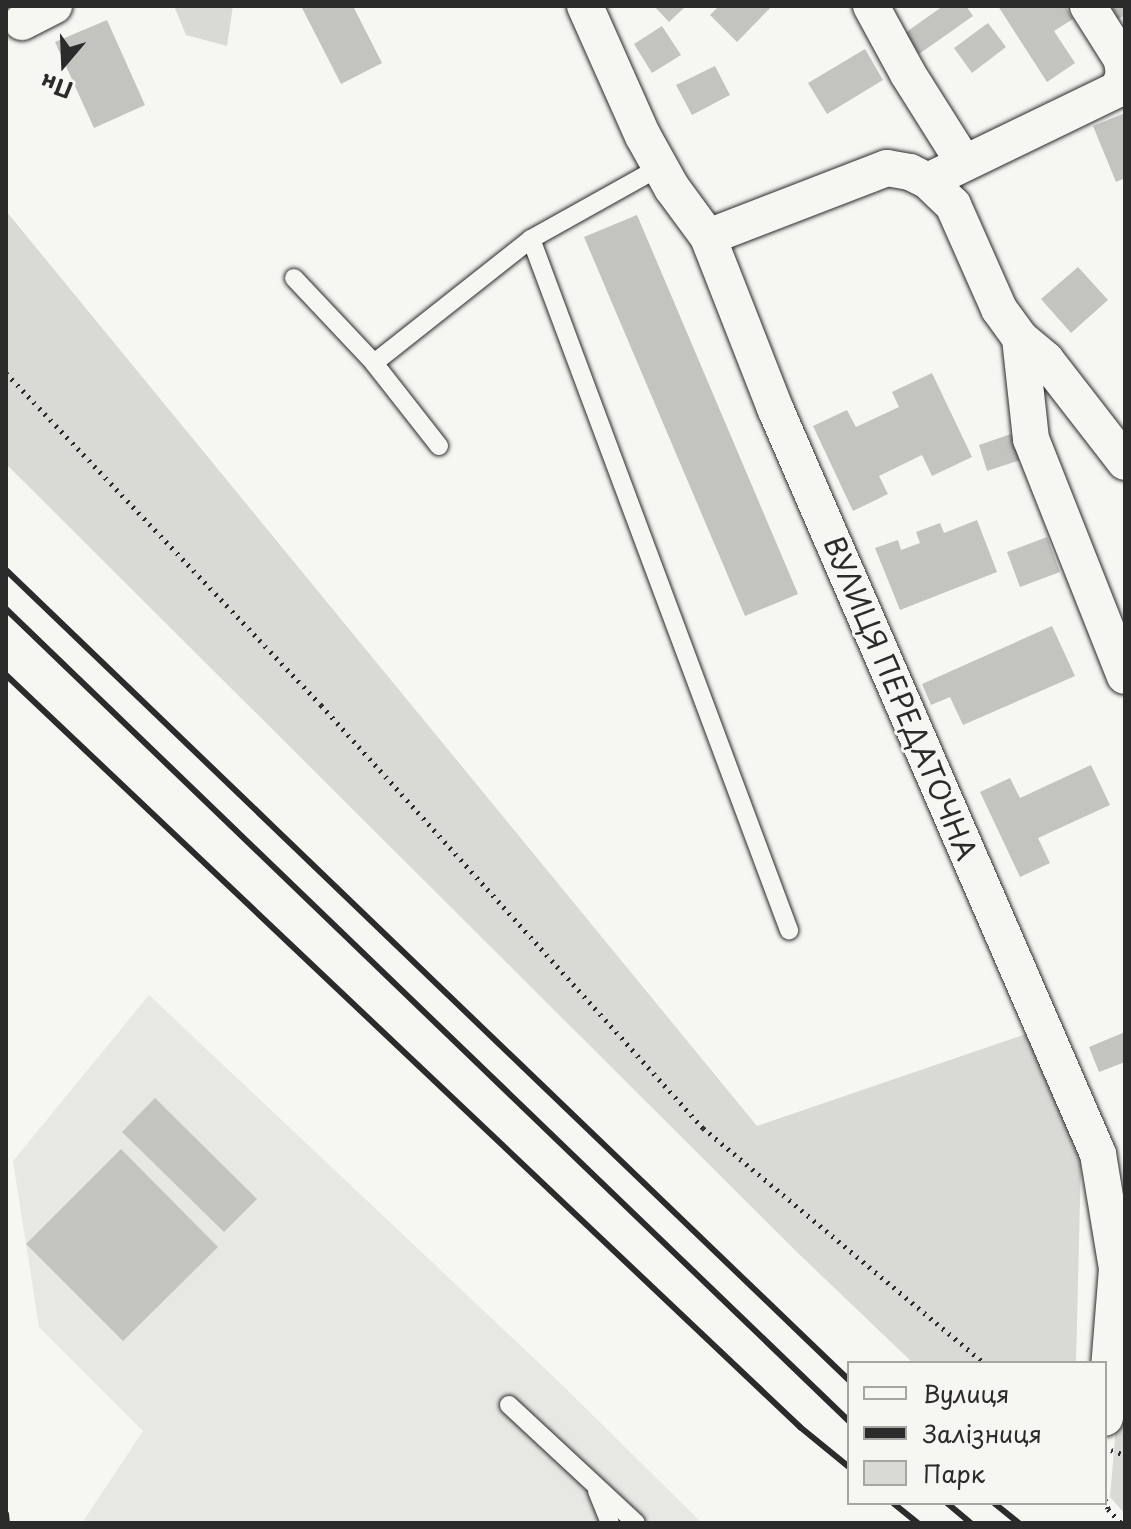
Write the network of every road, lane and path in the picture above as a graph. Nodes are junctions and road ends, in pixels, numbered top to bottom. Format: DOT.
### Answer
graph roads {
  1 [pos="54,6"];
  2 [pos="585,6"];
  3 [pos="871,6"];
  4 [pos="1088,6"];
  5 [pos="22,22"];
  6 [pos="964,163"];
  7 [pos="660,167"];
  8 [pos="928,181"];
  9 [pos="708,237"];
  10 [pos="531,239"];
  11 [pos="294,278"];
  12 [pos="1020,338"];
  13 [pos="374,363"];
  14 [pos="6,373"];
  15 [pos="439,446"];
  16 [pos="1125,462"];
  17 [pos="1125,676"];
  18 [pos="789,930"];
  19 [pos="982,1361"];
  20 [pos="1107,1393"];
  21 [pos="509,1405"];
  22 [pos="594,1484"];
  23 [pos="1107,1505"];
  24 [pos="610,1523"];
  25 [pos="636,1523"];
  26 [pos="1121,1523"];
  1 -- 5 [label="street"];
  2 -- 7 [label="street, ВУЛИЦЯ ПЕРЕДАТОЧНА"];
  3 -- 6 [label="street"];
  4 -- 6 [label="street"];
  6 -- 8 [label="street"];
  7 -- 9 [label="street, ВУЛИЦЯ ПЕРЕДАТОЧНА"];
  7 -- 10 [label="lane"];
  8 -- 9 [label="street"];
  8 -- 12 [label="street"];
  9 -- 20 [label="street, ВУЛИЦЯ ПЕРЕДАТОЧНА"];
  10 -- 13 [label="lane"];
  10 -- 18 [label="lane"];
  11 -- 13 [label="lane"];
  12 -- 16 [label="street"];
  12 -- 17 [label="street"];
  13 -- 15 [label="lane"];
  14 -- 19 [label="path"];
  21 -- 22 [label="lane"];
  22 -- 24 [label="lane"];
  22 -- 25 [label="lane"];
  23 -- 26 [label="path"];
}
